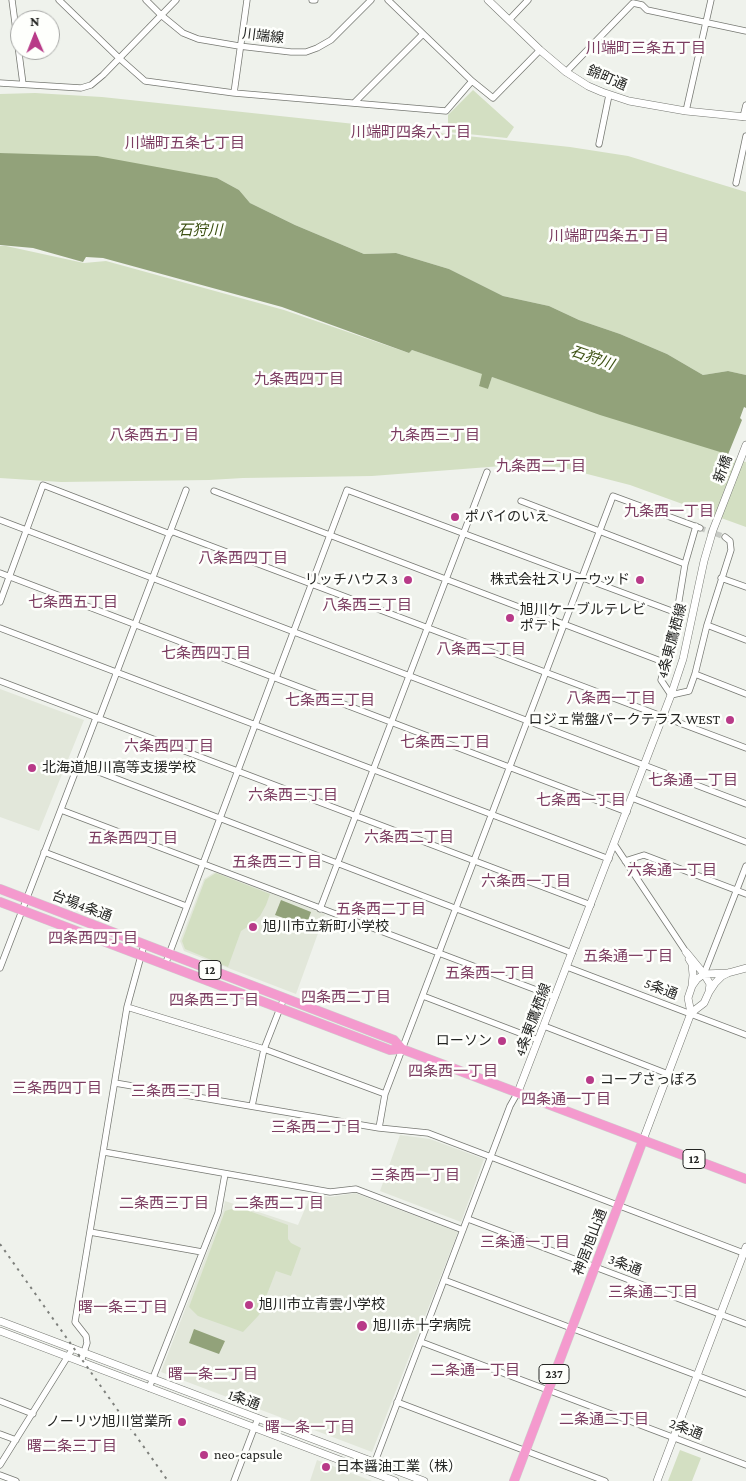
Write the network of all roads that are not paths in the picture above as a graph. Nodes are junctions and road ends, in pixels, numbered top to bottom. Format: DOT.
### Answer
graph roads {
  1 [pos="12,0"];
  2 [pos="59,0"];
  3 [pos="146,0"];
  4 [pos="176,0"];
  5 [pos="247,0"];
  6 [pos="371,0"];
  7 [pos="388,0"];
  8 [pos="488,0"];
  9 [pos="528,0"];
  10 [pos="711,0"];
  11 [pos="162,15"];
  12 [pos="509,20"];
  13 [pos="706,22"];
  14 [pos="746,31"];
  15 [pos="423,34"];
  16 [pos="240,46"];
  17 [pos="540,50"];
  18 [pos="119,58"];
  19 [pos="566,72"];
  20 [pos="472,81"];
  21 [pos="0,83"];
  22 [pos="23,84"];
  23 [pos="234,93"];
  24 [pos="609,95"];
  25 [pos="355,102"];
  26 [pos="746,105"];
  27 [pos="686,111"];
  28 [pos="745,117"];
  29 [pos="746,136"];
  30 [pos="599,144"];
  31 [pos="736,183"];
  32 [pos="746,445"];
  33 [pos="487,472"];
  34 [pos="186,490"];
  35 [pos="214,491"];
  36 [pos="520,501"];
  37 [pos="724,502"];
  38 [pos="0,520"];
  39 [pos="26,530"];
  40 [pos="600,530"];
  41 [pos="171,532"];
  42 [pos="464,534"];
  43 [pos="329,535"];
  44 [pos="724,537"];
  45 [pos="686,564"];
  46 [pos="0,573"];
  47 [pos="10,576"];
  48 [pos="582,577"];
  49 [pos="153,578"];
  50 [pos="722,578"];
  51 [pos="446,580"];
  52 [pos="312,584"];
  53 [pos="746,587"];
  54 [pos="0,602"];
  55 [pos="678,613"];
  56 [pos="136,624"];
  57 [pos="564,624"];
  58 [pos="707,625"];
  59 [pos="0,628"];
  60 [pos="428,628"];
  61 [pos="293,632"];
  62 [pos="746,640"];
  63 [pos="666,663"];
  64 [pos="117,672"];
  65 [pos="546,673"];
  66 [pos="695,674"];
  67 [pos="409,676"];
  68 [pos="275,678"];
  69 [pos="0,681"];
  70 [pos="746,694"];
  71 [pos="671,695"];
  72 [pos="662,717"];
  73 [pos="98,718"];
  74 [pos="527,721"];
  75 [pos="392,722"];
  76 [pos="256,725"];
  77 [pos="746,748"];
  78 [pos="78,764"];
  79 [pos="644,765"];
  80 [pos="510,767"];
  81 [pos="374,770"];
  82 [pos="238,771"];
  83 [pos="632,798"];
  84 [pos="746,804"];
  85 [pos="61,810"];
  86 [pos="626,812"];
  87 [pos="492,814"];
  88 [pos="356,816"];
  89 [pos="220,818"];
  90 [pos="746,842"];
  91 [pos="614,844"];
  92 [pos="44,852"];
  93 [pos="609,859"];
  94 [pos="474,861"];
  95 [pos="625,861"];
  96 [pos="202,864"];
  97 [pos="338,864"];
  98 [pos="746,866"];
  99 [pos="0,889"];
  100 [pos="736,890"];
  101 [pos="746,894"];
  102 [pos="26,900"];
  103 [pos="0,902"];
  104 [pos="591,905"];
  105 [pos="186,906"];
  106 [pos="320,909"];
  107 [pos="456,909"];
  108 [pos="21,910"];
  109 [pos="144,944"];
  110 [pos="686,952"];
  111 [pos="572,953"];
  112 [pos="169,954"];
  113 [pos="439,954"];
  114 [pos="140,955"];
  115 [pos="165,965"];
  116 [pos="567,967"];
  117 [pos="0,968"];
  118 [pos="746,968"];
  119 [pos="728,972"];
  120 [pos="704,974"];
  121 [pos="692,986"];
  122 [pos="709,992"];
  123 [pos="423,996"];
  124 [pos="555,997"];
  125 [pos="284,998"];
  126 [pos="127,1007"];
  127 [pos="280,1008"];
  128 [pos="691,1013"];
  129 [pos="544,1026"];
  130 [pos="746,1035"];
  131 [pos="538,1040"];
  132 [pos="264,1049"];
  133 [pos="402,1050"];
  134 [pos="668,1074"];
  135 [pos="115,1083"];
  136 [pos="518,1092"];
  137 [pos="385,1094"];
  138 [pos="252,1106"];
  139 [pos="379,1128"];
  140 [pos="643,1140"];
  141 [pos="104,1152"];
  142 [pos="491,1157"];
  143 [pos="225,1174"];
  144 [pos="746,1179"];
  145 [pos="618,1205"];
  146 [pos="468,1219"];
  147 [pos="463,1230"];
  148 [pos="90,1232"];
  149 [pos="745,1251"];
  150 [pos="202,1252"];
  151 [pos="595,1267"];
  152 [pos="444,1280"];
  153 [pos="720,1315"];
  154 [pos="0,1321"];
  155 [pos="746,1324"];
  156 [pos="572,1328"];
  157 [pos="0,1332"];
  158 [pos="420,1342"];
  159 [pos="73,1348"];
  160 [pos="84,1352"];
  161 [pos="68,1357"];
  162 [pos="81,1362"];
  163 [pos="697,1376"];
  164 [pos="152,1378"];
  165 [pos="149,1388"];
  166 [pos="548,1390"];
  167 [pos="746,1394"];
  168 [pos="0,1401"];
  169 [pos="397,1402"];
  170 [pos="33,1414"];
  171 [pos="258,1418"];
  172 [pos="254,1428"];
  173 [pos="0,1434"];
  174 [pos="673,1438"];
  175 [pos="16,1440"];
  176 [pos="525,1451"];
  177 [pos="374,1462"];
  178 [pos="0,1465"];
  179 [pos="746,1465"];
  180 [pos="371,1472"];
  181 [pos="0,1475"];
  182 [pos="16,1481"];
  183 [pos="234,1481"];
  184 [pos="395,1481"];
  185 [pos="424,1481"];
  186 [pos="514,1481"];
  187 [pos="604,1481"];
  188 [pos="657,1481"];
  1 -- 22 [label="street"];
  2 -- 18 [label="street"];
  3 -- 11 [label="street, 川端線"];
  4 -- 11 [label="street"];
  5 -- 16 [label="street"];
  6 -- 16 [label="street, 川端線"];
  7 -- 15 [label="street"];
  8 -- 12 [label="street, 錦町通"];
  9 -- 12 [label="street"];
  10 -- 13 [label="street"];
  11 -- 16 [label="street, 川端線"];
  11 -- 18 [label="street"];
  12 -- 17 [label="street, 錦町通"];
  13 -- 14 [label="street"];
  13 -- 19 [label="street"];
  13 -- 27 [label="street"];
  15 -- 20 [label="street"];
  15 -- 25 [label="street"];
  16 -- 23 [label="street"];
  17 -- 19 [label="street, 錦町通"];
  17 -- 20 [label="street"];
  18 -- 22 [label="street"];
  18 -- 23 [label="street"];
  19 -- 24 [label="street, 錦町通"];
  20 -- 25 [label="street"];
  21 -- 22 [label="street"];
  23 -- 25 [label="street"];
  24 -- 27 [label="street, 錦町通"];
  24 -- 30 [label="street"];
  26 -- 28 [label="street"];
  27 -- 28 [label="street, 錦町通"];
  29 -- 31 [label="street"];
  32 -- 37 [label="street, 新橋"];
  33 -- 42 [label="street"];
  34 -- 41 [label="street"];
  35 -- 43 [label="street"];
  36 -- 40 [label="street"];
  37 -- 71 [label="street, 4条東鷹栖線"];
  38 -- 39 [label="street"];
  39 -- 41 [label="street"];
  39 -- 47 [label="street"];
  39 -- 49 [label="street"];
  40 -- 45 [label="street"];
  40 -- 45 [label="street"];
  40 -- 48 [label="street"];
  41 -- 49 [label="street"];
  41 -- 52 [label="street"];
  42 -- 43 [label="street"];
  42 -- 48 [label="street"];
  42 -- 51 [label="street"];
  43 -- 51 [label="street"];
  43 -- 52 [label="street"];
  44 -- 50 [label="street"];
  45 -- 55 [label="street"];
  46 -- 47 [label="street"];
  47 -- 54 [label="street"];
  47 -- 56 [label="street"];
  48 -- 55 [label="street"];
  48 -- 57 [label="street"];
  49 -- 56 [label="street"];
  49 -- 61 [label="street"];
  50 -- 53 [label="street"];
  50 -- 58 [label="street"];
  51 -- 57 [label="street"];
  51 -- 60 [label="street"];
  52 -- 60 [label="street"];
  52 -- 61 [label="street"];
  55 -- 63 [label="street"];
  56 -- 64 [label="street"];
  56 -- 68 [label="street"];
  57 -- 63 [label="street"];
  57 -- 65 [label="street"];
  58 -- 62 [label="street"];
  58 -- 66 [label="street"];
  59 -- 64 [label="street"];
  60 -- 65 [label="street"];
  60 -- 67 [label="street"];
  61 -- 67 [label="street"];
  61 -- 68 [label="street"];
  63 -- 71 [label="street"];
  64 -- 73 [label="street"];
  64 -- 76 [label="street"];
  65 -- 72 [label="street"];
  65 -- 74 [label="street"];
  66 -- 70 [label="street"];
  66 -- 71 [label="street"];
  67 -- 74 [label="street"];
  67 -- 75 [label="street"];
  68 -- 75 [label="street"];
  68 -- 76 [label="street"];
  69 -- 73 [label="street"];
  71 -- 72 [label="street, 4条東鷹栖線"];
  72 -- 77 [label="street"];
  72 -- 79 [label="street, 4条東鷹栖線"];
  73 -- 78 [label="street"];
  73 -- 82 [label="street"];
  74 -- 79 [label="street"];
  74 -- 80 [label="street"];
  75 -- 80 [label="street"];
  75 -- 81 [label="street"];
  76 -- 81 [label="street"];
  76 -- 82 [label="street"];
  78 -- 85 [label="street"];
  78 -- 89 [label="street"];
  79 -- 83 [label="street, 4条東鷹栖線"];
  79 -- 84 [label="street"];
  80 -- 86 [label="street"];
  80 -- 87 [label="street"];
  81 -- 87 [label="street"];
  81 -- 88 [label="street"];
  82 -- 88 [label="street"];
  82 -- 89 [label="street"];
  83 -- 86 [label="street, 4条東鷹栖線"];
  83 -- 90 [label="street"];
  85 -- 92 [label="street"];
  85 -- 96 [label="street"];
  86 -- 91 [label="street, 4条東鷹栖線"];
  87 -- 93 [label="street"];
  87 -- 94 [label="street"];
  88 -- 94 [label="street"];
  88 -- 97 [label="street"];
  89 -- 96 [label="street"];
  89 -- 97 [label="street"];
  91 -- 93 [label="street, 4条東鷹栖線"];
  91 -- 95 [label="street"];
  92 -- 102 [label="street"];
  92 -- 105 [label="street"];
  93 -- 104 [label="street, 4条東鷹栖線"];
  94 -- 104 [label="street"];
  94 -- 107 [label="street"];
  95 -- 100 [label="street"];
  95 -- 110 [label="street"];
  96 -- 105 [label="street"];
  96 -- 106 [label="street"];
  97 -- 106 [label="street"];
  97 -- 107 [label="street"];
  98 -- 100 [label="street"];
  99 -- 102 [label="highway, 台場4条通 / 12"];
  100 -- 101 [label="street"];
  100 -- 120 [label="street"];
  102 -- 108 [label="street"];
  102 -- 109 [label="highway, 台場4条通 / 12"];
  103 -- 108 [label="highway, 台場4条通 / 12"];
  104 -- 111 [label="street, 4条東鷹栖線"];
  105 -- 112 [label="street"];
  106 -- 113 [label="street"];
  107 -- 111 [label="street"];
  107 -- 113 [label="street"];
  108 -- 114 [label="highway, 台場4条通 / 12"];
  108 -- 117 [label="street"];
  109 -- 112 [label="highway, 台場4条通 / 12"];
  109 -- 114 [label="street"];
  110 -- 120 [label="street"];
  110 -- 121 [label="street, 神居旭山通"];
  111 -- 116 [label="street, 4条東鷹栖線"];
  112 -- 115 [label="street"];
  112 -- 125 [label="highway, 台場4条通 / 12"];
  113 -- 123 [label="street"];
  113 -- 124 [label="street"];
  114 -- 115 [label="highway, 台場4条通 / 12"];
  114 -- 126 [label="street"];
  115 -- 127 [label="highway, 台場4条通 / 12"];
  116 -- 124 [label="street, 4条東鷹栖線"];
  116 -- 128 [label="street, 5条通"];
  118 -- 119 [label="street"];
  119 -- 120 [label="street"];
  119 -- 122 [label="street, 神居旭山通"];
  120 -- 121 [label="street"];
  120 -- 122 [label="street"];
  121 -- 128 [label="street, 神居旭山通"];
  122 -- 128 [label="street, 神居旭山通"];
  123 -- 131 [label="street"];
  123 -- 133 [label="street"];
  124 -- 129 [label="street, 4条東鷹栖線"];
  125 -- 127 [label="street"];
  125 -- 133 [label="highway, 台場4条通 / 12"];
  126 -- 132 [label="street"];
  126 -- 135 [label="street"];
  127 -- 132 [label="street"];
  127 -- 133 [label="highway, 台場4条通 / 12"];
  128 -- 130 [label="street, 5条通"];
  128 -- 134 [label="street, 神居旭山通"];
  129 -- 131 [label="street, 4条東鷹栖線"];
  129 -- 134 [label="street"];
  131 -- 136 [label="street, 4条東鷹栖線"];
  132 -- 137 [label="street"];
  132 -- 138 [label="street"];
  133 -- 136 [label="highway, 台場4条通 / 12"];
  133 -- 137 [label="street"];
  134 -- 140 [label="street, 神居旭山通"];
  135 -- 138 [label="street"];
  135 -- 141 [label="street"];
  136 -- 140 [label="highway, 台場4条通 / 12"];
  136 -- 142 [label="street"];
  137 -- 139 [label="street"];
  138 -- 139 [label="street"];
  139 -- 142 [label="street"];
  140 -- 144 [label="highway, 台場4条通 / 12"];
  140 -- 145 [label="highway, 神居旭山通 / 237"];
  141 -- 143 [label="street"];
  141 -- 148 [label="street"];
  142 -- 145 [label="street"];
  142 -- 146 [label="street"];
  143 -- 147 [label="street"];
  143 -- 150 [label="street"];
  145 -- 149 [label="street"];
  145 -- 151 [label="highway, 神居旭山通 / 237"];
  146 -- 147 [label="street"];
  146 -- 151 [label="street, 3条通"];
  147 -- 152 [label="street"];
  148 -- 150 [label="street"];
  148 -- 160 [label="street"];
  149 -- 153 [label="street"];
  150 -- 164 [label="street"];
  151 -- 153 [label="street, 3条通"];
  151 -- 156 [label="highway, 神居旭山通 / 237"];
  152 -- 156 [label="street"];
  152 -- 158 [label="street"];
  153 -- 155 [label="street, 3条通"];
  153 -- 163 [label="street"];
  154 -- 159 [label="street, 1条通"];
  156 -- 163 [label="street"];
  156 -- 166 [label="highway, 神居旭山通 / 237"];
  157 -- 161 [label="street, 1条通"];
  158 -- 166 [label="street, 2条通"];
  158 -- 169 [label="street"];
  159 -- 160 [label="street, 1条通"];
  159 -- 161 [label="street"];
  160 -- 162 [label="street"];
  160 -- 164 [label="street, 1条通"];
  161 -- 162 [label="street, 1条通"];
  161 -- 170 [label="street"];
  162 -- 165 [label="street, 1条通"];
  163 -- 167 [label="street"];
  163 -- 174 [label="street"];
  164 -- 165 [label="street"];
  164 -- 171 [label="street, 1条通"];
  165 -- 172 [label="street, 1条通"];
  166 -- 174 [label="street, 2条通"];
  166 -- 176 [label="highway, 神居旭山通 / 237"];
  168 -- 170 [label="street"];
  169 -- 176 [label="street"];
  169 -- 177 [label="street"];
  170 -- 175 [label="street"];
  171 -- 172 [label="street"];
  171 -- 177 [label="street, 1条通"];
  172 -- 180 [label="street, 1条通"];
  172 -- 183 [label="street"];
  173 -- 175 [label="street"];
  174 -- 179 [label="street, 2条通"];
  174 -- 188 [label="street"];
  175 -- 178 [label="street"];
  176 -- 186 [label="highway, 神居旭山通 / 237"];
  176 -- 187 [label="street"];
  177 -- 180 [label="street"];
  177 -- 185 [label="street, 1条通"];
  180 -- 184 [label="street, 1条通"];
  181 -- 182 [label="street"];
}
